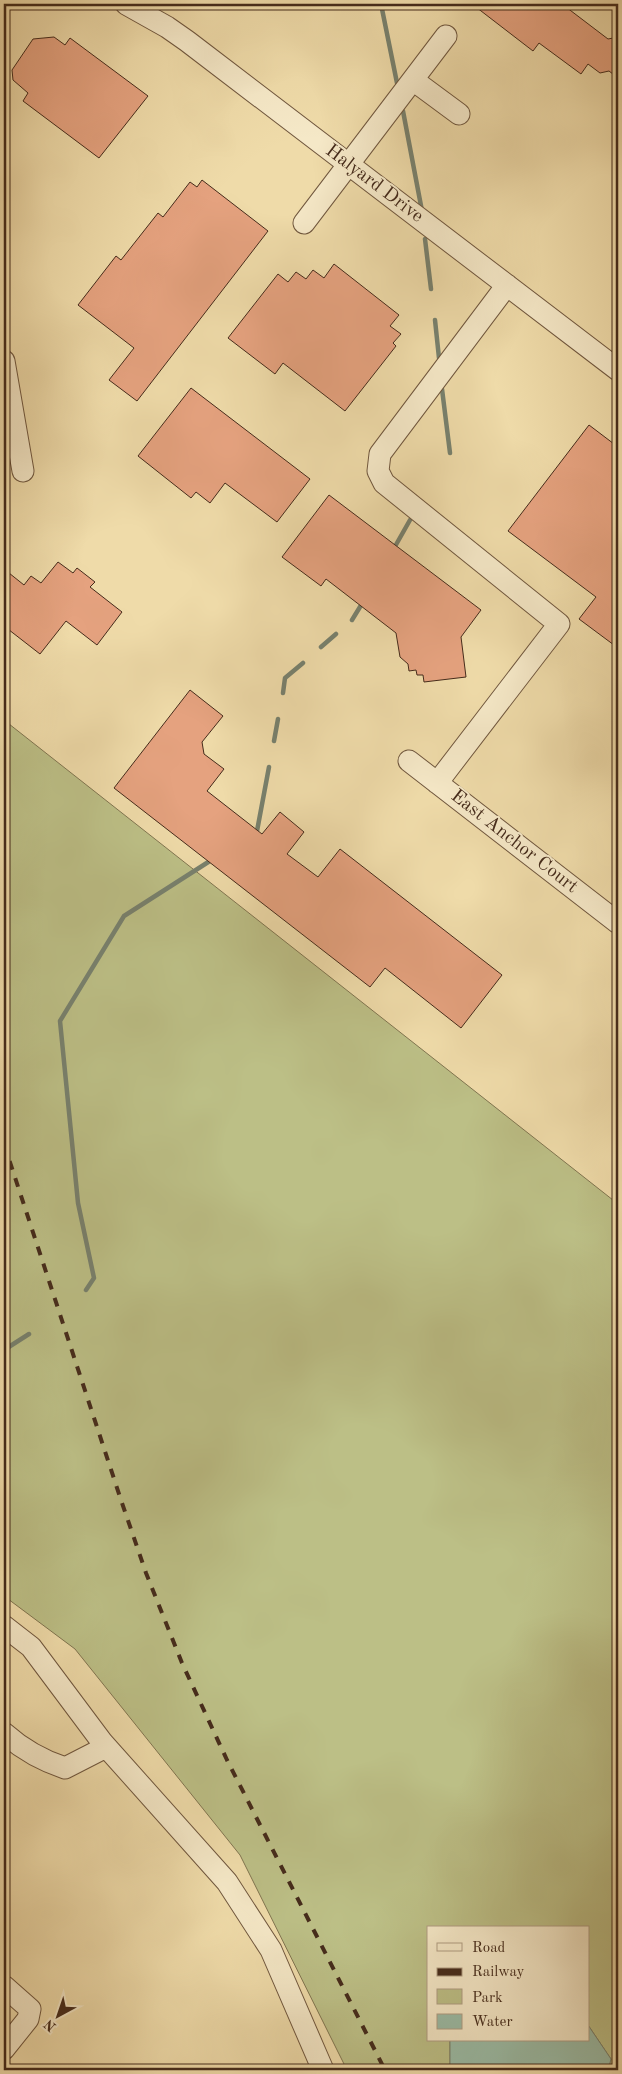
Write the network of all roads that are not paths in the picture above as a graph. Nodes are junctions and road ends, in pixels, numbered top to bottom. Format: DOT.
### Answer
graph roads {
  1 [pos="126,4"];
  2 [pos="446,36"];
  3 [pos="413,80"];
  4 [pos="459,114"];
  5 [pos="348,164"];
  6 [pos="304,223"];
  7 [pos="507,285"];
  8 [pos="4,361"];
  9 [pos="618,370"];
  10 [pos="23,471"];
  11 [pos="409,762"];
  12 [pos="437,783"];
  13 [pos="618,923"];
  14 [pos="4,1626"];
  15 [pos="4,1733"];
  16 [pos="106,1747"];
  17 [pos="4,1986"];
  18 [pos="4,2049"];
  19 [pos="323,2070"];
  1 -- 5 [label="street, Halyard Drive"];
  2 -- 3 [label="street"];
  3 -- 4 [label="street"];
  3 -- 5 [label="street"];
  5 -- 6 [label="street"];
  5 -- 7 [label="street, Halyard Drive"];
  7 -- 9 [label="street, Halyard Drive"];
  7 -- 12 [label="street"];
  8 -- 10 [label="street"];
  11 -- 12 [label="street, East Anchor Court"];
  12 -- 13 [label="street, East Anchor Court"];
  14 -- 16 [label="street"];
  15 -- 16 [label="street"];
  16 -- 19 [label="street"];
  17 -- 18 [label="street"];
}
